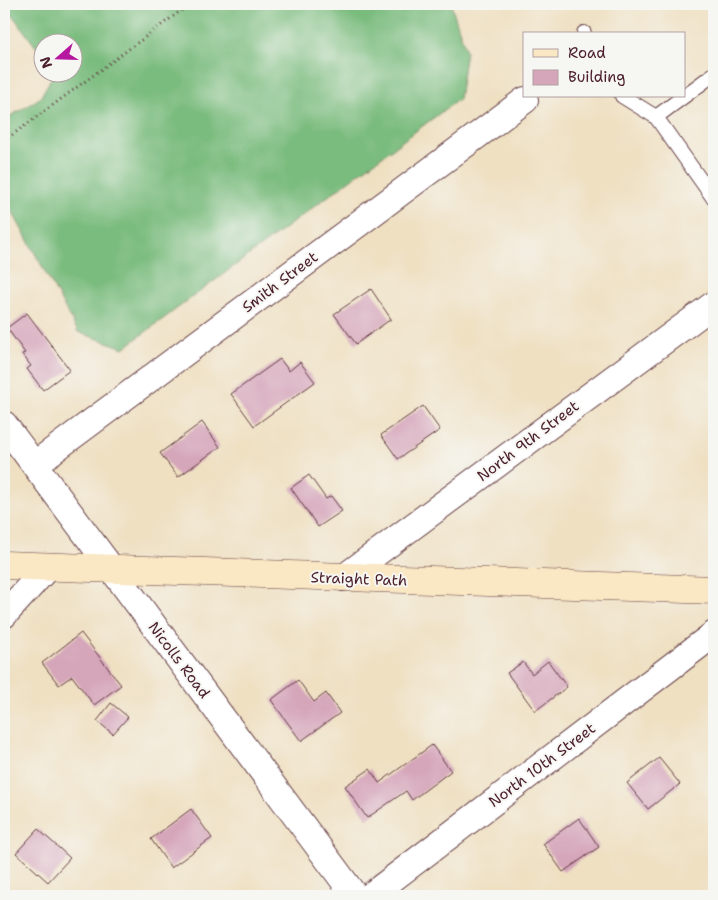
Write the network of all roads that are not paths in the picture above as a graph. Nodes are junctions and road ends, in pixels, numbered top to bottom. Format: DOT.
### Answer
graph roads {
  1 [pos="714,74"];
  2 [pos="686,95"];
  3 [pos="625,98"];
  4 [pos="682,98"];
  5 [pos="524,100"];
  6 [pos="656,117"];
  7 [pos="714,199"];
  8 [pos="714,304"];
  9 [pos="4,424"];
  10 [pos="34,464"];
  11 [pos="4,566"];
  12 [pos="47,568"];
  13 [pos="111,569"];
  14 [pos="342,578"];
  15 [pos="714,590"];
  16 [pos="4,615"];
  17 [pos="714,634"];
  18 [pos="355,896"];
  19 [pos="370,896"];
  1 -- 2 [label="lane"];
  3 -- 6 [label="lane"];
  4 -- 6 [label="lane"];
  5 -- 10 [label="street, Smith Street"];
  6 -- 7 [label="lane"];
  8 -- 14 [label="street, North 9th Street"];
  9 -- 10 [label="street, Nicolls Road"];
  10 -- 13 [label="street, Nicolls Road"];
  11 -- 12 [label="main road, Straight Path"];
  12 -- 13 [label="main road, Straight Path"];
  12 -- 16 [label="street"];
  13 -- 14 [label="main road, Straight Path"];
  13 -- 18 [label="street, Nicolls Road"];
  14 -- 15 [label="main road, Straight Path"];
  17 -- 19 [label="street, North 10th Street"];
}
